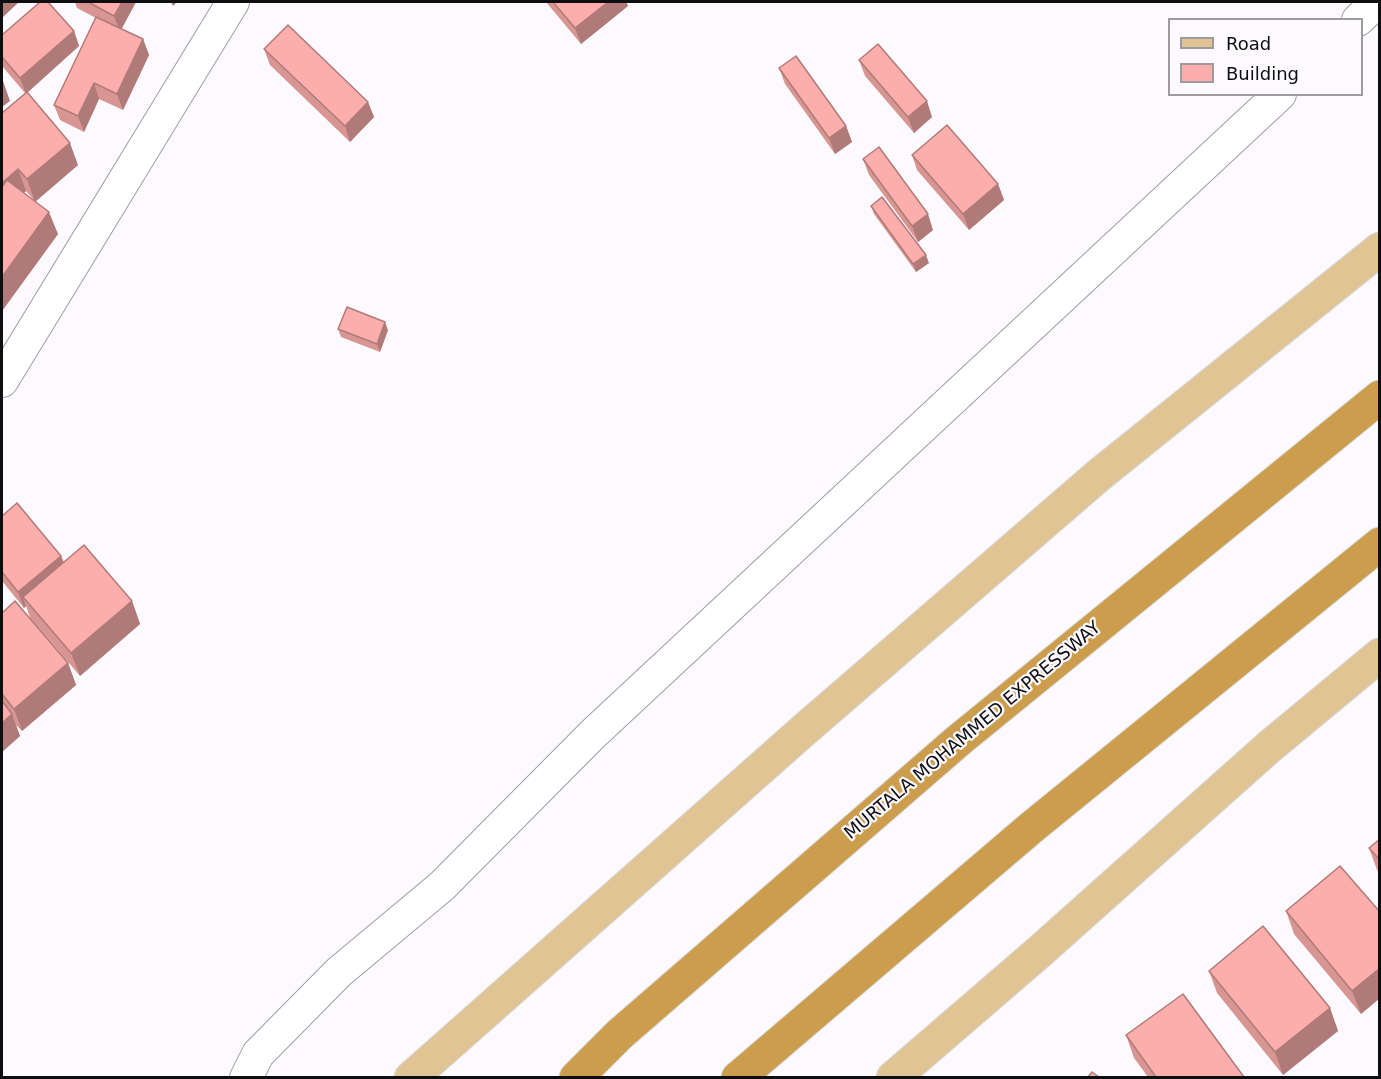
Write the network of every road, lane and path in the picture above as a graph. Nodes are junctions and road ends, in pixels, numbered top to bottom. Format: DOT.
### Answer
graph roads {
  1 [pos="233,2"];
  2 [pos="1377,2"];
  3 [pos="1360,18"];
  4 [pos="1278,96"];
  5 [pos="1380,249"];
  6 [pos="2,381"];
  7 [pos="1380,397"];
  8 [pos="1380,544"];
  9 [pos="1380,655"];
  10 [pos="246,1077"];
  11 [pos="411,1077"];
  12 [pos="576,1077"];
  13 [pos="738,1077"];
  14 [pos="892,1077"];
  1 -- 6 [label="street"];
  2 -- 3 [label="street"];
  4 -- 10 [label="street"];
  5 -- 11 [label="main road"];
  7 -- 12 [label="highway, MURTALA MOHAMMED EXPRESSWAY"];
  8 -- 13 [label="highway"];
  9 -- 14 [label="main road"];
}
